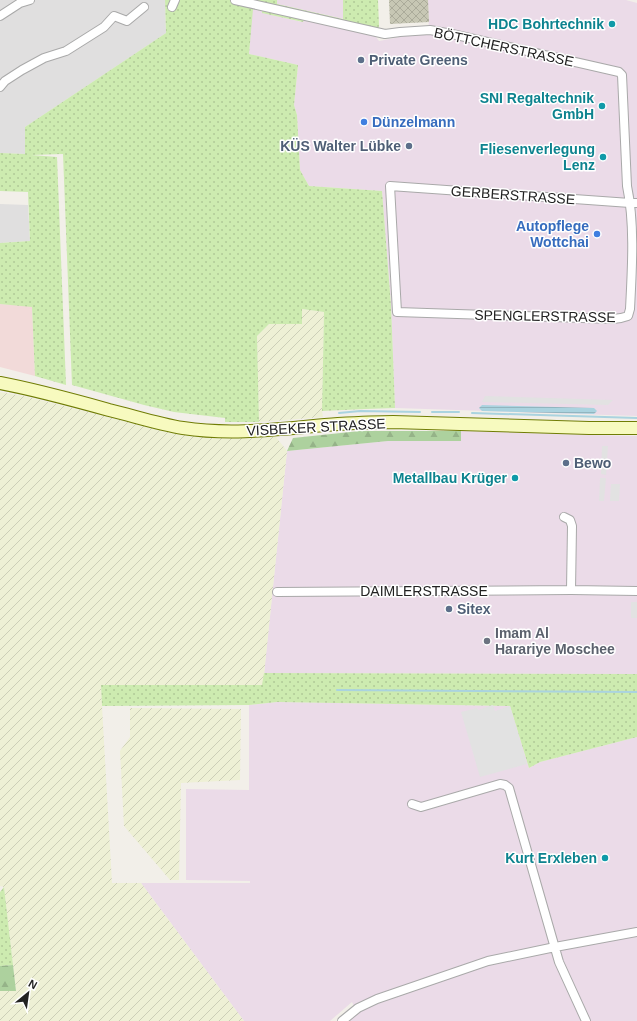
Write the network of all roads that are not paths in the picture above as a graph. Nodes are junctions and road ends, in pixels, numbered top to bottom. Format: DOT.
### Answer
graph roads {
  1 [pos="30,0"];
  2 [pos="236,0"];
  3 [pos="144,7"];
  4 [pos="0,16"];
  5 [pos="0,87"];
  6 [pos="634,203"];
  7 [pos="397,312"];
  8 [pos="0,383"];
  9 [pos="637,428"];
  10 [pos="564,517"];
  11 [pos="571,590"];
  12 [pos="637,591"];
  13 [pos="277,592"];
  14 [pos="412,804"];
  15 [pos="637,932"];
  16 [pos="555,947"];
  17 [pos="342,1021"];
  18 [pos="586,1021"];
  1 -- 4 [label="street"];
  2 -- 6 [label="street, BÖTTCHERSTRASSE"];
  3 -- 5 [label="street"];
  6 -- 7 [label="street, SPENGLERSTRASSE"];
  6 -- 7 [label="street, GERBERSTRASSE"];
  8 -- 9 [label="main road, VISBEKER STRASSE"];
  10 -- 11 [label="street"];
  11 -- 12 [label="street, DAIMLERSTRASSE"];
  11 -- 13 [label="street, DAIMLERSTRASSE"];
  14 -- 16 [label="street"];
  15 -- 16 [label="street"];
  16 -- 17 [label="street"];
  16 -- 18 [label="street"];
}
